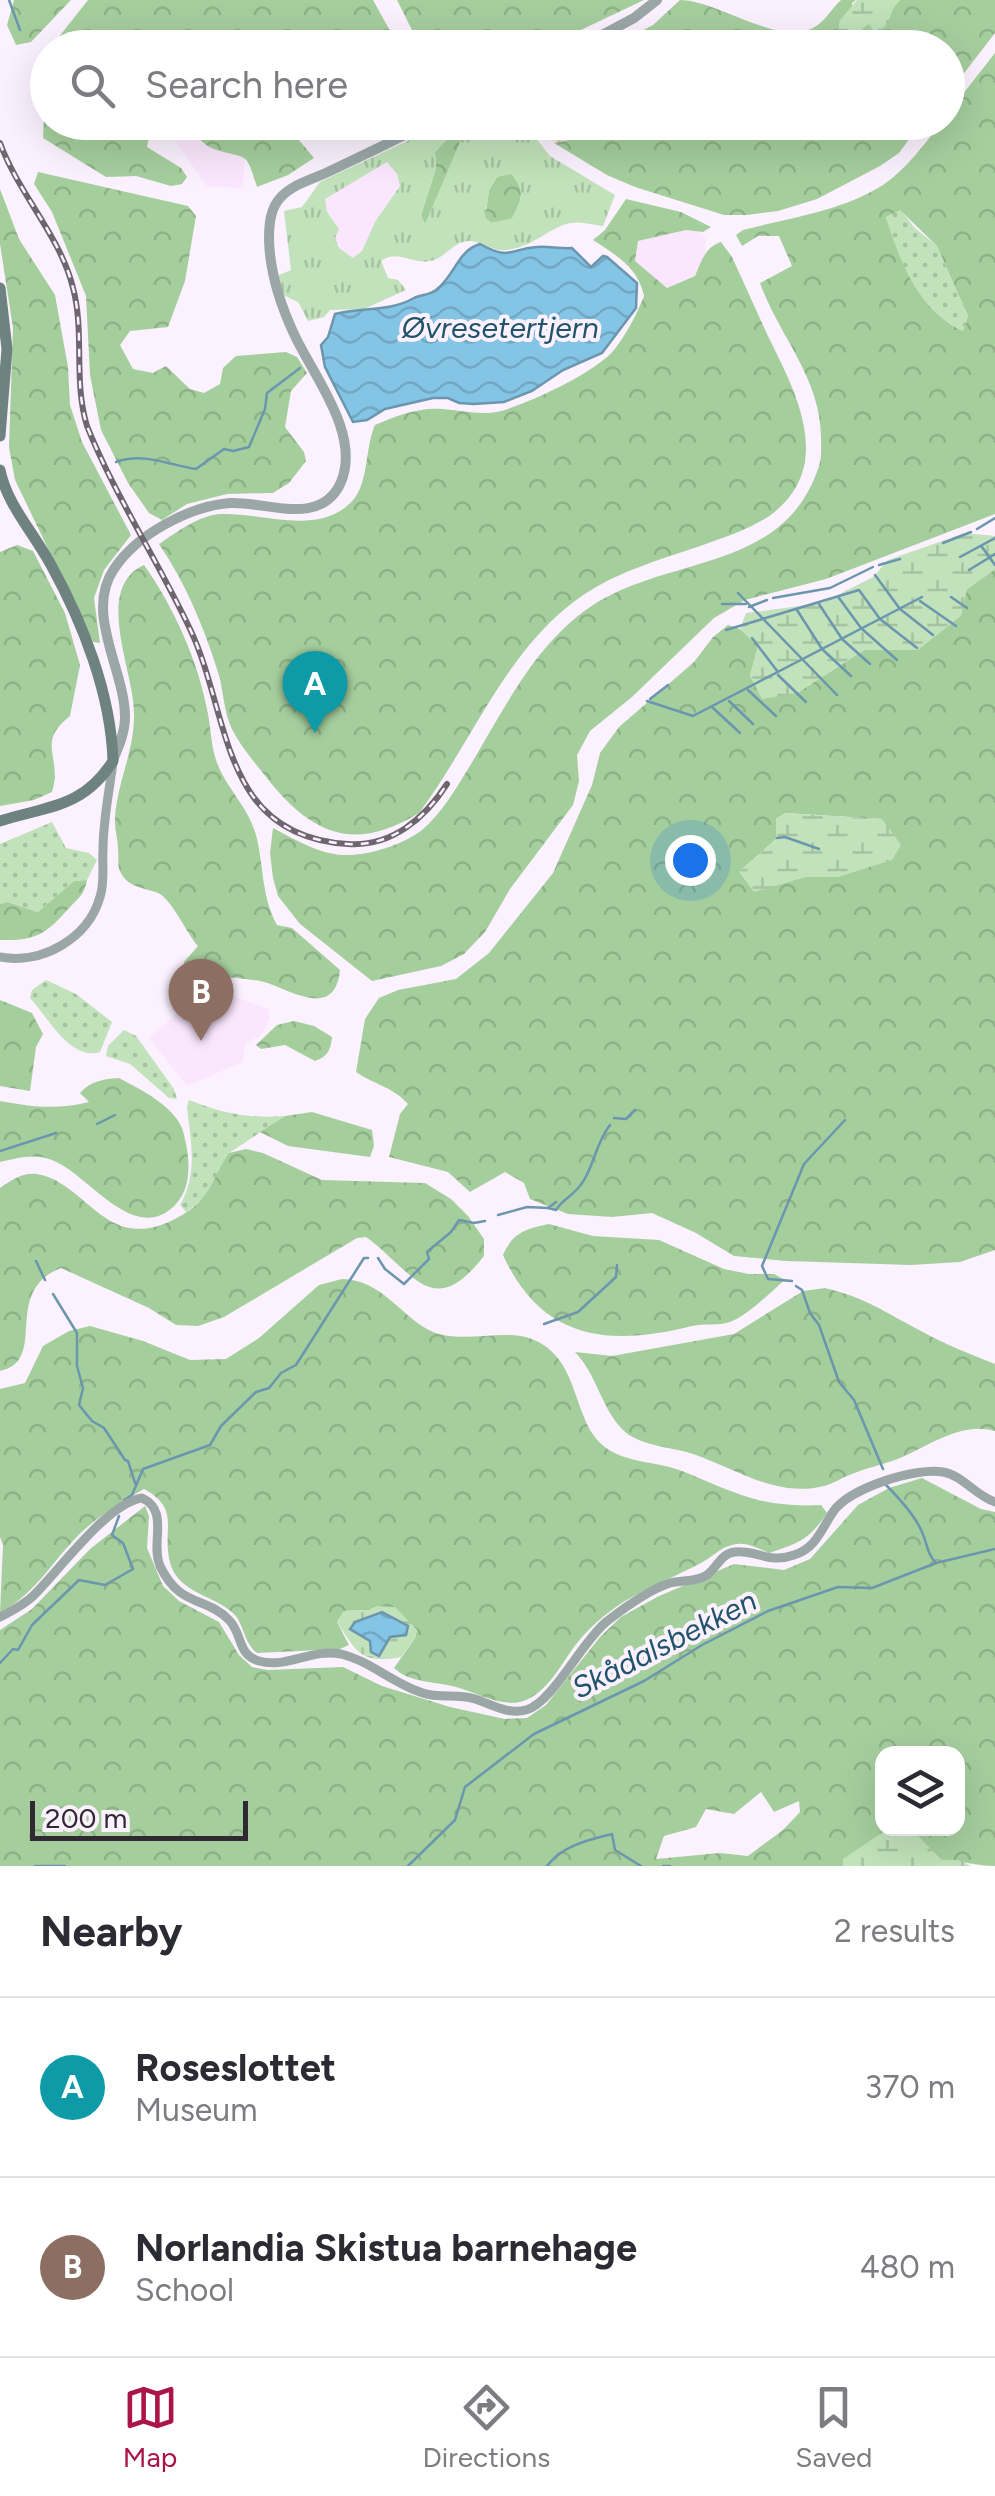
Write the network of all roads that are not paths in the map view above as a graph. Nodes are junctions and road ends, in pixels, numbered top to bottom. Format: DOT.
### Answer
graph roads {
  1 [pos="657,0"];
  2 [pos="612,30"];
  3 [pos="393,140"];
  4 [pos="0,288"];
  5 [pos="0,436"];
  6 [pos="0,470"];
  7 [pos="113,762"];
  8 [pos="0,821"];
  9 [pos="0,957"];
  10 [pos="995,1502"];
  11 [pos="0,1617"];
  1 -- 2 [label="street"];
  3 -- 7 [label="street"];
  4 -- 5 [label="main road"];
  6 -- 7 [label="main road"];
  7 -- 8 [label="main road"];
  7 -- 9 [label="street"];
  10 -- 11 [label="street"];
}
